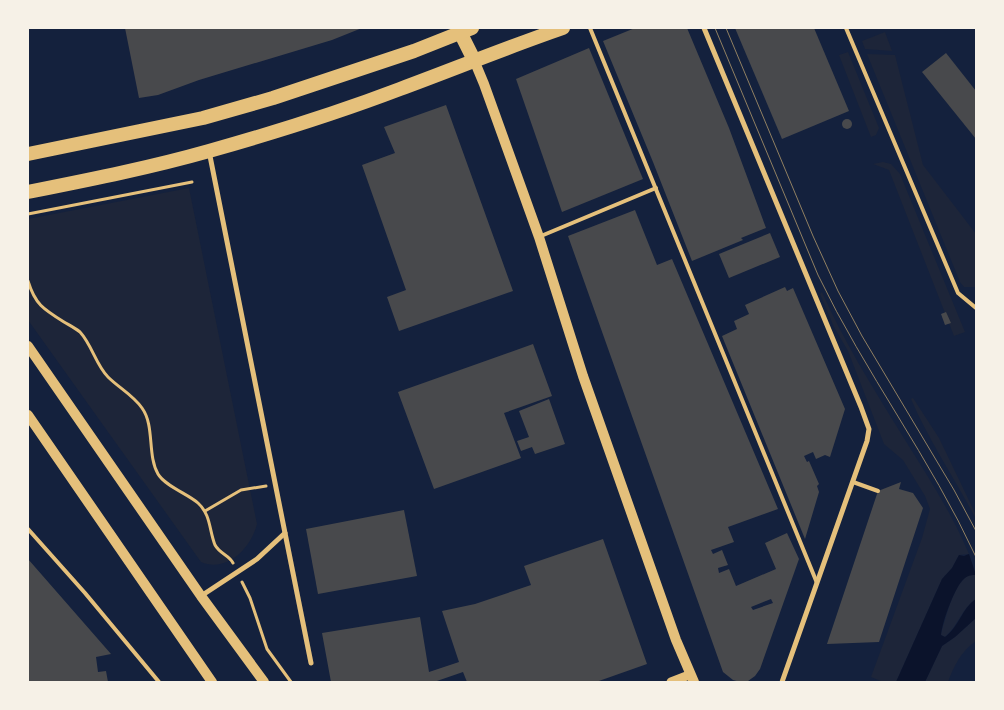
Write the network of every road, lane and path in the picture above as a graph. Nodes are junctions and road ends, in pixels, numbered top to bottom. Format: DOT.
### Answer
graph roads {
  1 [pos="563,28"];
  2 [pos="590,28"];
  3 [pos="704,28"];
  4 [pos="846,28"];
  5 [pos="466,30"];
  6 [pos="474,60"];
  7 [pos="209,151"];
  8 [pos="28,154"];
  9 [pos="192,182"];
  10 [pos="656,188"];
  11 [pos="28,192"];
  12 [pos="28,214"];
  13 [pos="539,237"];
  14 [pos="28,281"];
  15 [pos="976,308"];
  16 [pos="28,346"];
  17 [pos="28,415"];
  18 [pos="853,482"];
  19 [pos="275,484"];
  20 [pos="878,491"];
  21 [pos="205,511"];
  22 [pos="28,530"];
  23 [pos="285,533"];
  24 [pos="237,571"];
  25 [pos="817,585"];
  26 [pos="201,596"];
  27 [pos="311,663"];
  28 [pos="692,679"];
  29 [pos="159,682"];
  30 [pos="212,682"];
  31 [pos="264,682"];
  32 [pos="291,682"];
  33 [pos="672,682"];
  34 [pos="782,682"];
  1 -- 6 [label="highway"];
  2 -- 10 [label="lane"];
  3 -- 18 [label="street"];
  4 -- 15 [label="lane"];
  5 -- 6 [label="highway"];
  5 -- 8 [label="highway"];
  6 -- 7 [label="highway"];
  6 -- 13 [label="main road"];
  7 -- 11 [label="highway"];
  7 -- 19 [label="street"];
  9 -- 12 [label="path"];
  10 -- 13 [label="lane"];
  10 -- 25 [label="lane"];
  13 -- 28 [label="main road"];
  14 -- 21 [label="path"];
  16 -- 26 [label="main road"];
  17 -- 30 [label="main road"];
  18 -- 20 [label="lane"];
  18 -- 25 [label="street"];
  19 -- 21 [label="path"];
  19 -- 23 [label="street"];
  21 -- 24 [label="path"];
  22 -- 29 [label="lane"];
  23 -- 24 [label="street"];
  23 -- 27 [label="street"];
  24 -- 26 [label="street"];
  24 -- 32 [label="path"];
  25 -- 34 [label="street"];
  26 -- 31 [label="main road"];
  28 -- 33 [label="street"];
}
